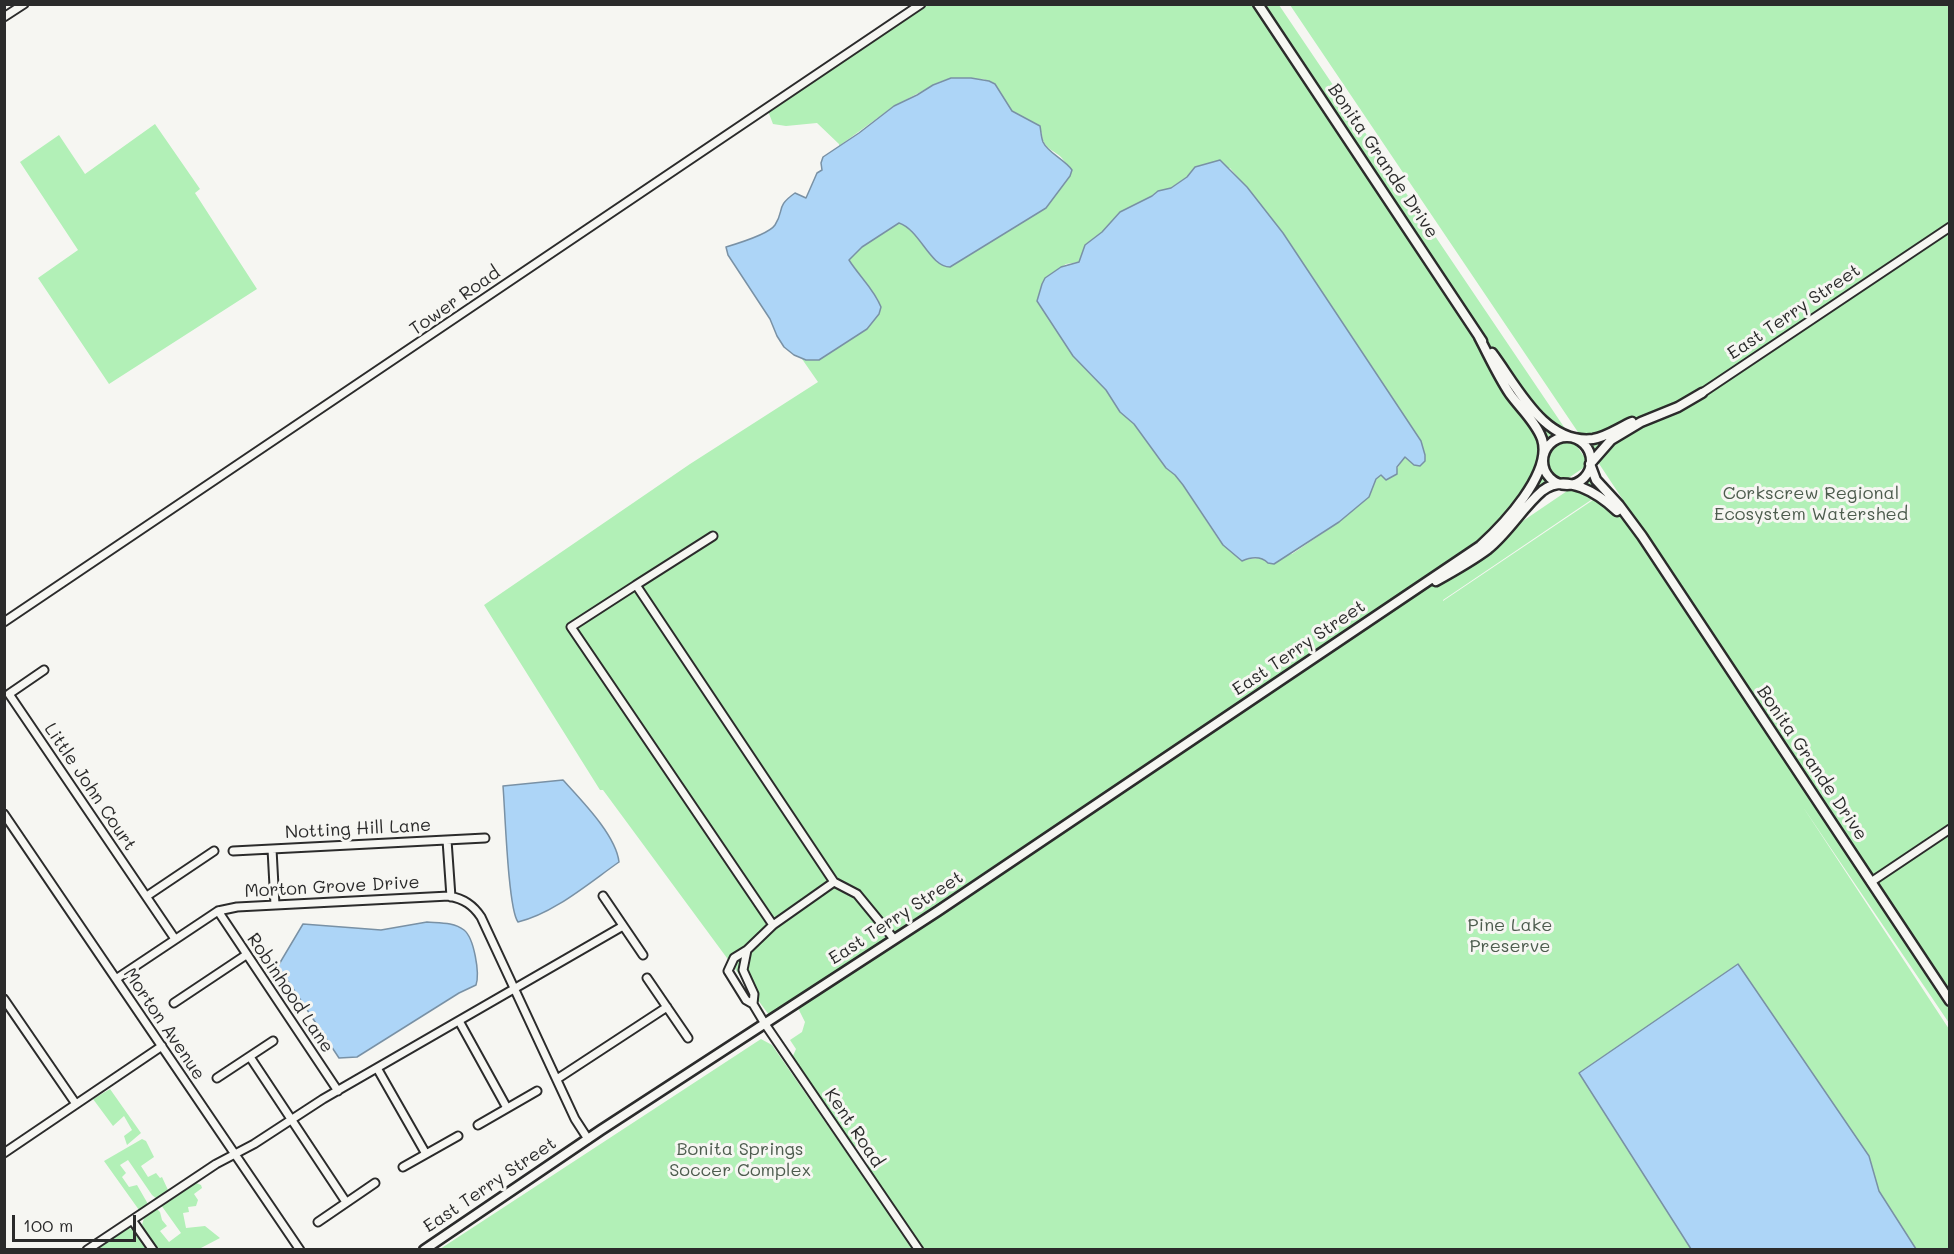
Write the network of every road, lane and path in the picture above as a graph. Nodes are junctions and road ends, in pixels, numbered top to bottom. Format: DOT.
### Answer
graph roads {
  1 [pos="24,4"];
  2 [pos="921,4"];
  3 [pos="1258,4"];
  4 [pos="4,17"];
  5 [pos="1950,227"];
  6 [pos="1479,337"];
  7 [pos="1702,393"];
  8 [pos="1652,417"];
  9 [pos="1576,439"];
  10 [pos="1544,458"];
  11 [pos="1590,464"];
  12 [pos="1566,484"];
  13 [pos="713,536"];
  14 [pos="1644,540"];
  15 [pos="636,585"];
  16 [pos="1383,610"];
  17 [pos="4,622"];
  18 [pos="44,670"];
  19 [pos="7,696"];
  20 [pos="4,814"];
  21 [pos="1950,829"];
  22 [pos="485,838"];
  23 [pos="447,840"];
  24 [pos="272,849"];
  25 [pos="214,851"];
  26 [pos="233,851"];
  27 [pos="834,882"];
  28 [pos="1871,882"];
  29 [pos="147,896"];
  30 [pos="603,896"];
  31 [pos="451,897"];
  32 [pos="275,905"];
  33 [pos="218,911"];
  34 [pos="773,925"];
  35 [pos="623,926"];
  36 [pos="175,939"];
  37 [pos="894,939"];
  38 [pos="747,950"];
  39 [pos="246,955"];
  40 [pos="643,955"];
  41 [pos="732,960"];
  42 [pos="746,963"];
  43 [pos="647,978"];
  44 [pos="116,979"];
  45 [pos="515,990"];
  46 [pos="4,999"];
  47 [pos="1950,1001"];
  48 [pos="174,1003"];
  49 [pos="753,1004"];
  50 [pos="667,1007"];
  51 [pos="459,1021"];
  52 [pos="765,1024"];
  53 [pos="687,1038"];
  54 [pos="273,1041"];
  55 [pos="162,1046"];
  56 [pos="250,1057"];
  57 [pos="377,1068"];
  58 [pos="217,1078"];
  59 [pos="556,1079"];
  60 [pos="338,1091"];
  61 [pos="537,1091"];
  62 [pos="76,1104"];
  63 [pos="507,1108"];
  64 [pos="291,1119"];
  65 [pos="478,1125"];
  66 [pos="458,1136"];
  67 [pos="588,1139"];
  68 [pos="234,1153"];
  69 [pos="4,1154"];
  70 [pos="426,1154"];
  71 [pos="403,1167"];
  72 [pos="375,1183"];
  73 [pos="346,1202"];
  74 [pos="132,1220"];
  75 [pos="318,1221"];
  76 [pos="87,1250"];
  77 [pos="153,1250"];
  78 [pos="300,1250"];
  79 [pos="424,1250"];
  80 [pos="919,1250"];
  1 -- 4 [label="street"];
  2 -- 17 [label="street, Tower Road"];
  3 -- 6 [label="street, Bonita Grande Drive"];
  5 -- 7 [label="street, East Terry Street"];
  6 -- 9 [label="street, Bonita Grande Drive"];
  6 -- 10 [label="street, Bonita Grande Drive"];
  7 -- 8 [label="street, East Terry Street"];
  8 -- 9 [label="street, East Terry Street"];
  8 -- 11 [label="street, East Terry Street"];
  9 -- 10 [label="street"];
  9 -- 11 [label="street"];
  10 -- 12 [label="street"];
  10 -- 16 [label="street, East Terry Street"];
  11 -- 12 [label="street"];
  11 -- 14 [label="street, Bonita Grande Drive"];
  12 -- 14 [label="street, Bonita Grande Drive"];
  12 -- 16 [label="street, East Terry Street"];
  13 -- 15 [label="street"];
  14 -- 28 [label="street, Bonita Grande Drive"];
  15 -- 27 [label="street"];
  15 -- 34 [label="street"];
  16 -- 37 [label="street, East Terry Street"];
  18 -- 19 [label="street, Little John Court"];
  19 -- 29 [label="street, Little John Court"];
  20 -- 44 [label="street, Morton Avenue"];
  21 -- 28 [label="street"];
  22 -- 23 [label="street, Notting Hill Lane"];
  23 -- 24 [label="street, Notting Hill Lane"];
  23 -- 31 [label="street, Notting Hill Lane"];
  24 -- 26 [label="street, Notting Hill Lane"];
  24 -- 32 [label="street, Notting Hill Lane"];
  25 -- 29 [label="street"];
  27 -- 34 [label="street"];
  27 -- 37 [label="street"];
  28 -- 47 [label="street, Bonita Grande Drive"];
  29 -- 36 [label="street, Little John Court"];
  30 -- 35 [label="street"];
  31 -- 32 [label="street, Morton Grove Drive"];
  31 -- 45 [label="street"];
  32 -- 33 [label="street, Morton Grove Drive"];
  33 -- 36 [label="street, Morton Grove Drive"];
  33 -- 39 [label="street, Robinhood Lane"];
  34 -- 38 [label="street"];
  35 -- 40 [label="street"];
  35 -- 45 [label="street"];
  36 -- 44 [label="street, Morton Grove Drive"];
  37 -- 52 [label="street, East Terry Street"];
  38 -- 41 [label="street"];
  38 -- 42 [label="street"];
  39 -- 48 [label="street"];
  39 -- 60 [label="street, Robinhood Lane"];
  41 -- 42 [label="street"];
  41 -- 49 [label="street"];
  42 -- 49 [label="street"];
  43 -- 50 [label="street"];
  44 -- 55 [label="street, Morton Avenue"];
  45 -- 51 [label="street"];
  45 -- 59 [label="street"];
  46 -- 62 [label="street"];
  49 -- 52 [label="street, Kent Road"];
  50 -- 53 [label="street"];
  50 -- 59 [label="street"];
  51 -- 57 [label="street"];
  51 -- 63 [label="street"];
  52 -- 67 [label="street, East Terry Street"];
  52 -- 80 [label="street, Kent Road"];
  54 -- 56 [label="street"];
  55 -- 62 [label="street"];
  55 -- 68 [label="street, Morton Avenue"];
  56 -- 58 [label="street"];
  56 -- 64 [label="street"];
  57 -- 60 [label="street"];
  57 -- 70 [label="street"];
  59 -- 67 [label="street"];
  60 -- 64 [label="street"];
  61 -- 63 [label="street"];
  62 -- 69 [label="street"];
  63 -- 65 [label="street"];
  64 -- 68 [label="street"];
  64 -- 73 [label="street"];
  66 -- 70 [label="street"];
  67 -- 79 [label="street, East Terry Street"];
  68 -- 74 [label="street"];
  68 -- 78 [label="street, Morton Avenue"];
  70 -- 71 [label="street"];
  72 -- 73 [label="street"];
  73 -- 75 [label="street"];
  74 -- 76 [label="street"];
  74 -- 77 [label="street"];
}
